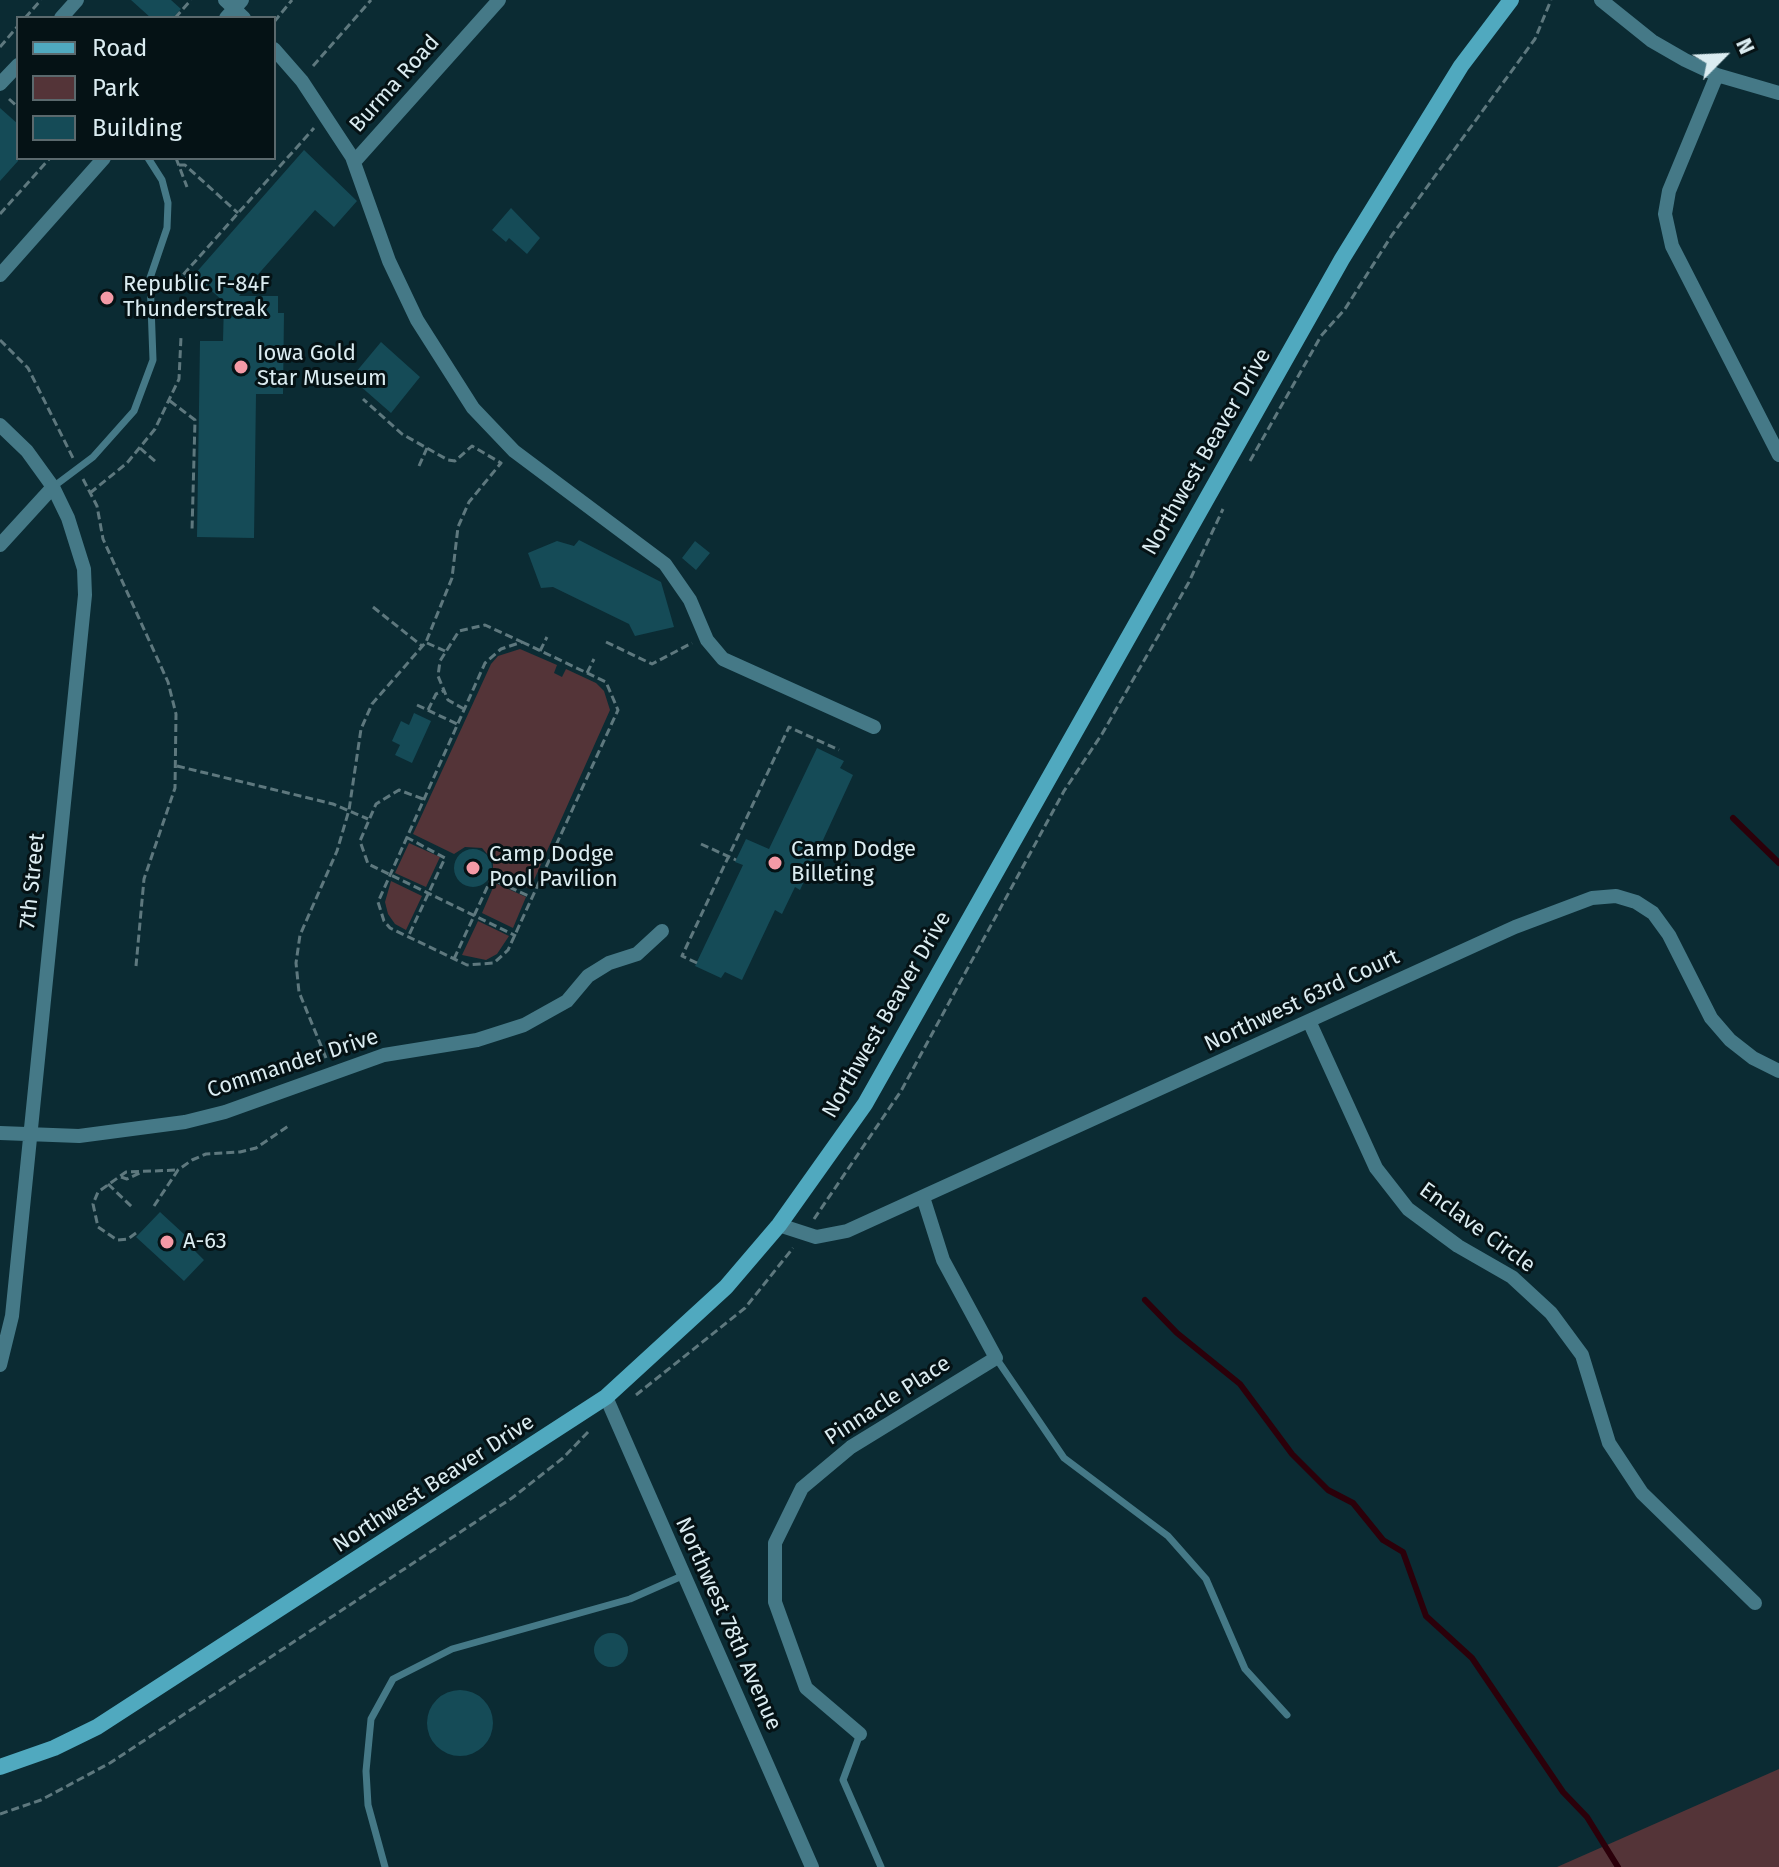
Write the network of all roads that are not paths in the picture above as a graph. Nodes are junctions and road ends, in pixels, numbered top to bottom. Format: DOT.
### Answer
graph roads {
  1 [pos="77,0"];
  2 [pos="499,0"];
  3 [pos="1511,0"];
  4 [pos="1601,0"];
  5 [pos="63,16"];
  6 [pos="276,51"];
  7 [pos="16,67"];
  8 [pos="1717,75"];
  9 [pos="1,82"];
  10 [pos="1779,93"];
  11 [pos="102,160"];
  12 [pos="149,160"];
  13 [pos="354,162"];
  14 [pos="0,275"];
  15 [pos="0,425"];
  16 [pos="1779,455"];
  17 [pos="53,487"];
  18 [pos="0,545"];
  19 [pos="874,727"];
  20 [pos="662,931"];
  21 [pos="1309,1021"];
  22 [pos="1779,1071"];
  23 [pos="0,1133"];
  24 [pos="30,1134"];
  25 [pos="923,1197"];
  26 [pos="779,1225"];
  27 [pos="996,1358"];
  28 [pos="0,1365"];
  29 [pos="609,1404"];
  30 [pos="682,1576"];
  31 [pos="1755,1603"];
  32 [pos="1287,1715"];
  33 [pos="860,1734"];
  34 [pos="0,1767"];
  35 [pos="385,1867"];
  36 [pos="812,1867"];
  37 [pos="881,1867"];
  1 -- 5 [label="street"];
  2 -- 13 [label="street, Burma Road"];
  3 -- 26 [label="main road, Northwest Beaver Drive"];
  4 -- 8 [label="street"];
  6 -- 13 [label="street"];
  7 -- 9 [label="street"];
  8 -- 10 [label="street"];
  8 -- 16 [label="street"];
  11 -- 14 [label="street"];
  12 -- 17 [label="lane"];
  13 -- 19 [label="street"];
  15 -- 17 [label="street, 7th Street"];
  17 -- 18 [label="street"];
  17 -- 24 [label="street, 7th Street"];
  20 -- 24 [label="street, Commander Drive"];
  21 -- 22 [label="street, Northwest 63rd Court"];
  21 -- 25 [label="street, Northwest 63rd Court"];
  21 -- 31 [label="street, Enclave Circle"];
  23 -- 24 [label="street, Commander Drive"];
  24 -- 28 [label="street, 7th Street"];
  25 -- 26 [label="street, Northwest 63rd Court"];
  25 -- 27 [label="street"];
  26 -- 29 [label="main road, Northwest Beaver Drive"];
  27 -- 32 [label="lane"];
  27 -- 33 [label="street, Pinnacle Place"];
  29 -- 30 [label="street, Northwest 78th Avenue"];
  29 -- 34 [label="main road, Northwest Beaver Drive"];
  30 -- 35 [label="lane"];
  30 -- 36 [label="street, Northwest 78th Avenue"];
  33 -- 37 [label="lane"];
}
